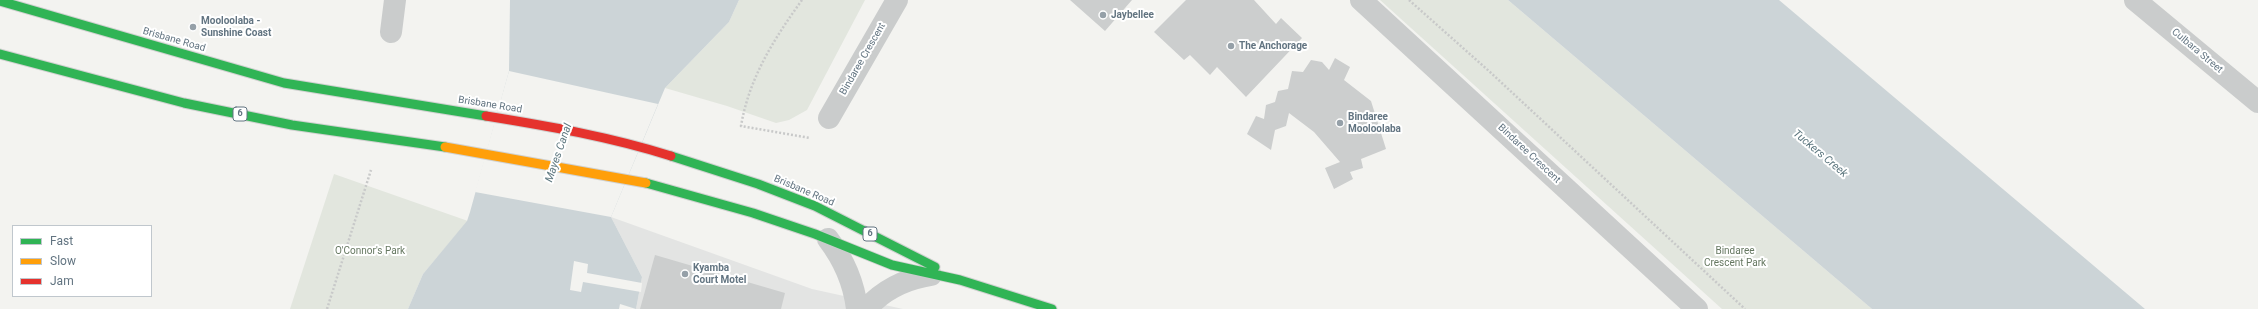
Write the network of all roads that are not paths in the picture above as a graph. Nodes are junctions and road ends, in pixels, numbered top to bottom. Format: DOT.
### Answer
graph roads {
  1 [pos="395,0"];
  2 [pos="897,0"];
  3 [pos="1361,0"];
  4 [pos="2135,0"];
  5 [pos="0,1"];
  6 [pos="391,32"];
  7 [pos="0,54"];
  8 [pos="2258,102"];
  9 [pos="829,118"];
  10 [pos="828,239"];
  11 [pos="931,274"];
  12 [pos="960,280"];
  13 [pos="857,309"];
  14 [pos="866,309"];
  15 [pos="1052,309"];
  16 [pos="1697,309"];
  1 -- 6 [label="street"];
  2 -- 9 [label="street, Bindaree Crescent"];
  3 -- 16 [label="street, Bindaree Crescent"];
  4 -- 8 [label="street, Culbara Street"];
  5 -- 12 [label="main road, Brisbane Road / 6"];
  7 -- 10 [label="main road, Brisbane Road / 6"];
  10 -- 11 [label="main road, Brisbane Road"];
  10 -- 13 [label="street"];
  11 -- 12 [label="main road, Brisbane Road"];
  11 -- 14 [label="street"];
  12 -- 15 [label="main road, Brisbane Road / 6"];
}
